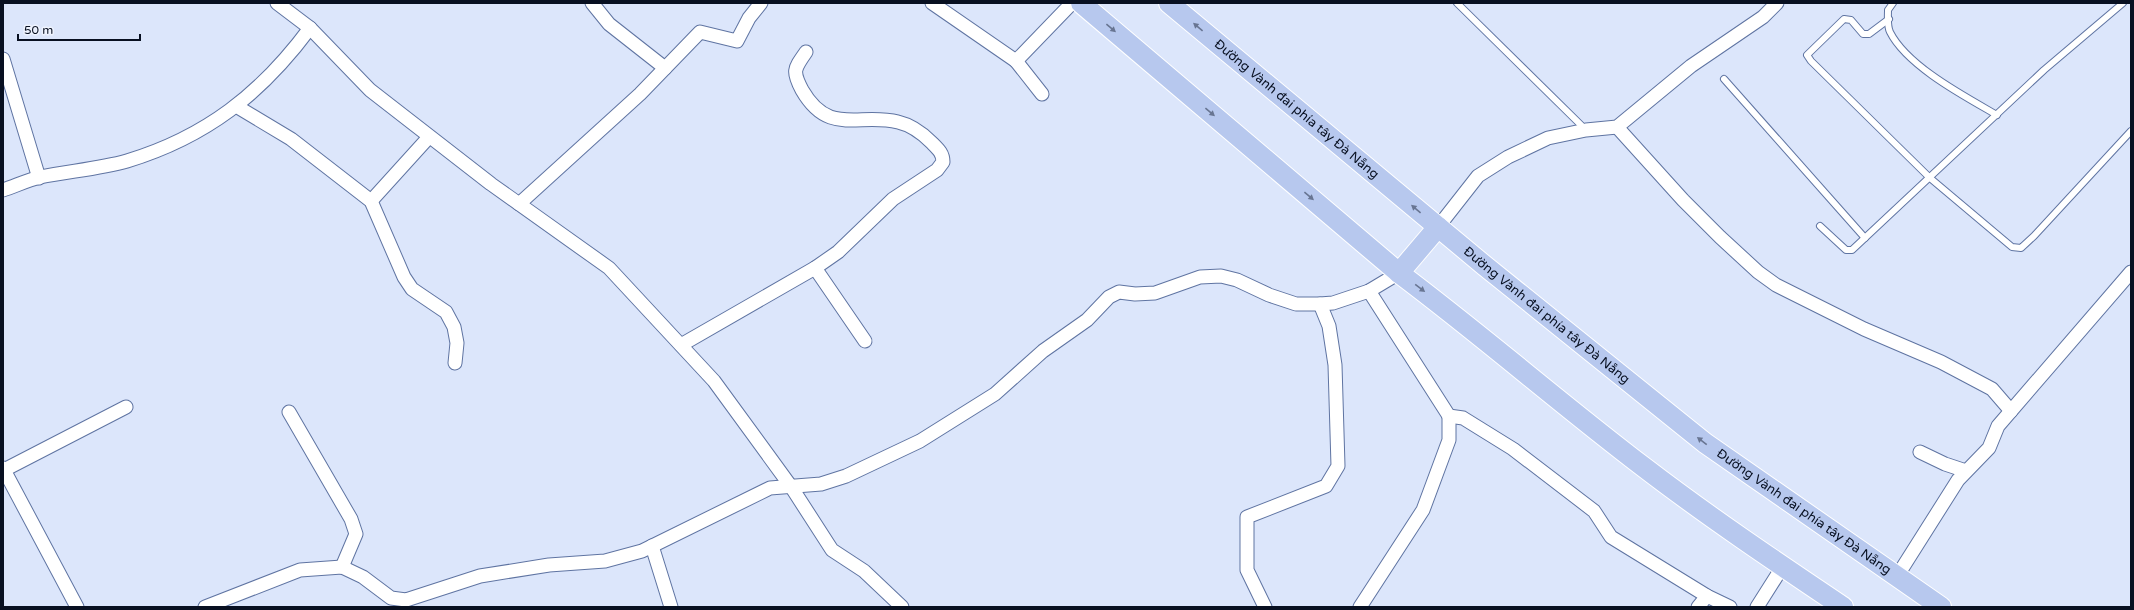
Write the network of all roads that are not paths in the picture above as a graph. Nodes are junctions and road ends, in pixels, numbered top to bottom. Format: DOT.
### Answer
graph roads {
  1 [pos="277,3"];
  2 [pos="592,3"];
  3 [pos="761,3"];
  4 [pos="932,3"];
  5 [pos="1072,3"];
  6 [pos="1081,3"];
  7 [pos="1168,3"];
  8 [pos="1457,3"];
  9 [pos="1777,3"];
  10 [pos="1893,3"];
  11 [pos="2123,3"];
  12 [pos="1888,19"];
  13 [pos="310,28"];
  14 [pos="806,52"];
  15 [pos="3,59"];
  16 [pos="1016,61"];
  17 [pos="665,68"];
  18 [pos="1724,79"];
  19 [pos="1042,94"];
  20 [pos="236,106"];
  21 [pos="1996,115"];
  22 [pos="1618,127"];
  23 [pos="1586,130"];
  24 [pos="2131,131"];
  25 [pos="429,137"];
  26 [pos="39,178"];
  27 [pos="1930,178"];
  28 [pos="3,190"];
  29 [pos="371,201"];
  30 [pos="519,204"];
  31 [pos="1438,226"];
  32 [pos="1820,226"];
  33 [pos="1865,238"];
  34 [pos="815,268"];
  35 [pos="2131,272"];
  36 [pos="1399,273"];
  37 [pos="1369,291"];
  38 [pos="1320,304"];
  39 [pos="865,341"];
  40 [pos="681,345"];
  41 [pos="455,363"];
  42 [pos="126,407"];
  43 [pos="2012,411"];
  44 [pos="289,412"];
  45 [pos="1449,416"];
  46 [pos="1920,452"];
  47 [pos="4,469"];
  48 [pos="1966,471"];
  49 [pos="792,488"];
  50 [pos="652,546"];
  51 [pos="1783,566"];
  52 [pos="342,567"];
  53 [pos="1896,578"];
  54 [pos="1707,596"];
  55 [pos="76,607"];
  56 [pos="205,607"];
  57 [pos="671,607"];
  58 [pos="902,607"];
  59 [pos="1265,607"];
  60 [pos="1360,607"];
  61 [pos="1698,607"];
  62 [pos="1730,607"];
  63 [pos="1757,607"];
  64 [pos="1843,607"];
  65 [pos="1941,607"];
  1 -- 13 [label="street"];
  2 -- 17 [label="street"];
  3 -- 17 [label="street"];
  4 -- 16 [label="street"];
  5 -- 16 [label="street"];
  6 -- 36 [label="main road, one-way"];
  31 -- 7 [label="main road, Đường Vành đai phía tây Đà Nẵng, one-way"];
  8 -- 23 [label="lane"];
  9 -- 22 [label="street"];
  10 -- 12 [label="lane"];
  11 -- 21 [label="lane"];
  12 -- 21 [label="lane"];
  12 -- 27 [label="lane"];
  13 -- 20 [label="street"];
  13 -- 25 [label="street"];
  14 -- 34 [label="street"];
  15 -- 26 [label="street"];
  16 -- 19 [label="street"];
  17 -- 30 [label="street"];
  18 -- 33 [label="lane"];
  20 -- 26 [label="street"];
  20 -- 29 [label="street"];
  21 -- 27 [label="lane"];
  22 -- 23 [label="street"];
  22 -- 43 [label="street"];
  23 -- 31 [label="street"];
  24 -- 27 [label="lane"];
  25 -- 29 [label="street"];
  25 -- 30 [label="street"];
  26 -- 28 [label="street"];
  27 -- 33 [label="lane"];
  29 -- 41 [label="street"];
  30 -- 40 [label="street"];
  31 -- 36 [label="main road"];
  53 -- 31 [label="main road, Đường Vành đai phía tây Đà Nẵng, one-way"];
  32 -- 33 [label="lane"];
  34 -- 39 [label="street"];
  34 -- 40 [label="street"];
  35 -- 43 [label="street"];
  36 -- 37 [label="street"];
  36 -- 51 [label="main road, one-way"];
  37 -- 38 [label="street"];
  37 -- 45 [label="street"];
  38 -- 49 [label="street"];
  38 -- 59 [label="street"];
  40 -- 49 [label="street"];
  42 -- 47 [label="street"];
  43 -- 48 [label="street"];
  44 -- 52 [label="street"];
  45 -- 54 [label="street"];
  45 -- 60 [label="street"];
  46 -- 48 [label="street"];
  47 -- 55 [label="street"];
  48 -- 53 [label="street"];
  49 -- 50 [label="street"];
  49 -- 58 [label="street"];
  50 -- 52 [label="street"];
  50 -- 57 [label="street"];
  51 -- 63 [label="street"];
  51 -- 64 [label="main road"];
  52 -- 56 [label="street"];
  53 -- 65 [label="main road, Đường Vành đai phía tây Đà Nẵng"];
  54 -- 61 [label="street"];
  54 -- 62 [label="street"];
}
